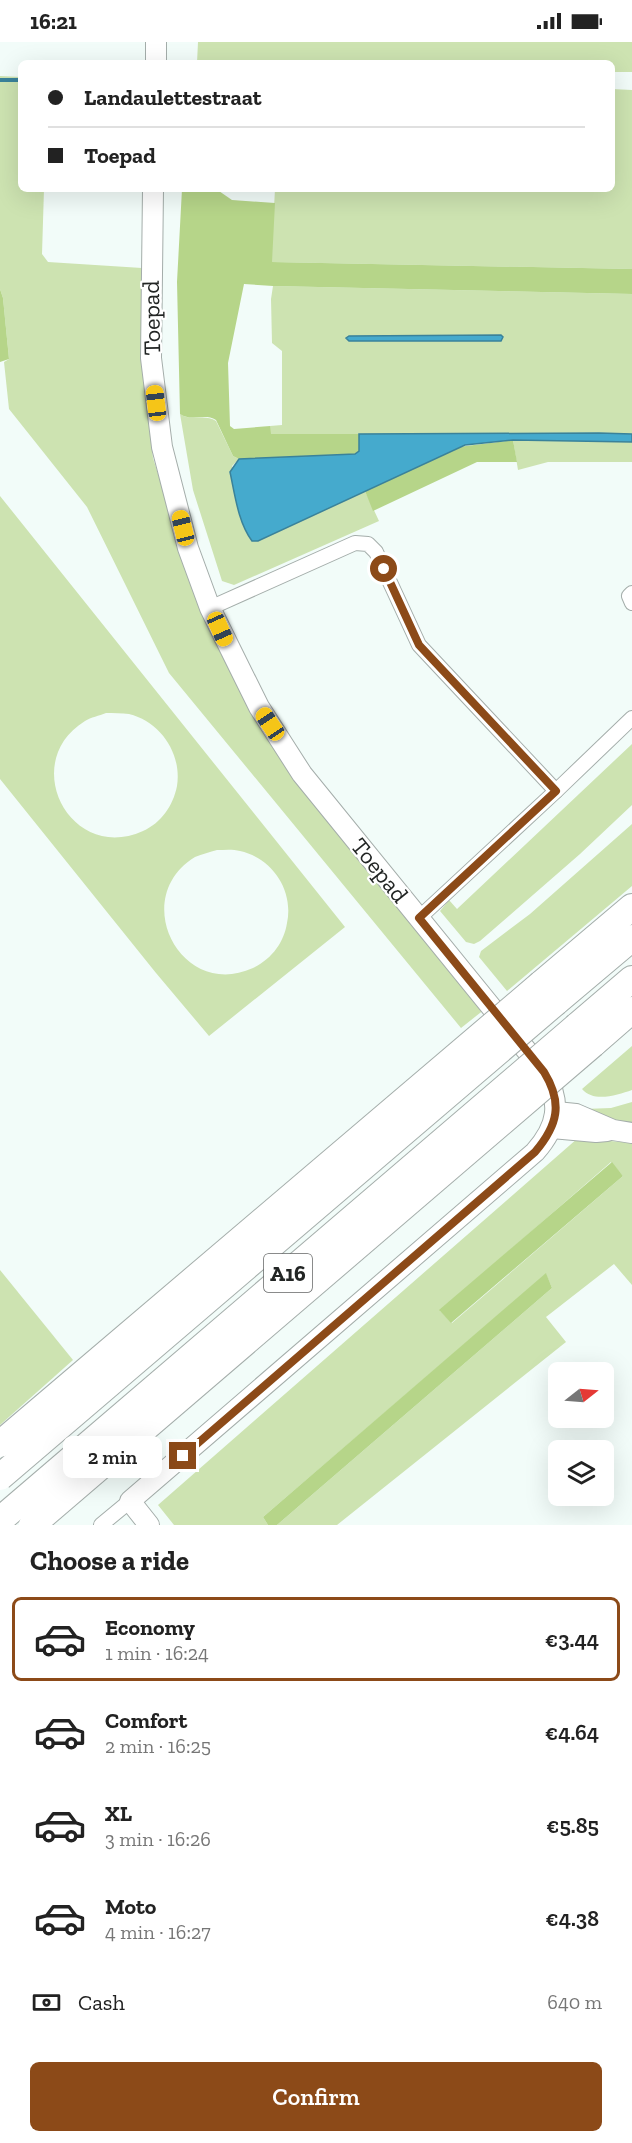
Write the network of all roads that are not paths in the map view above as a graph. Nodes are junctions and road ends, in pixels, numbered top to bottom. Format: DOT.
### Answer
graph roads {
  1 [pos="156,42"];
  2 [pos="156,60"];
  3 [pos="153,192"];
  4 [pos="632,592"];
  5 [pos="632,603"];
  6 [pos="210,608"];
  7 [pos="632,718"];
  8 [pos="556,791"];
  9 [pos="632,907"];
  10 [pos="419,918"];
  11 [pos="632,938"];
  12 [pos="632,979"];
  13 [pos="548,993"];
  14 [pos="632,1010"];
  15 [pos="585,1035"];
  16 [pos="554,1120"];
  17 [pos="622,1131"];
  18 [pos="0,1444"];
  19 [pos="0,1477"];
  20 [pos="130,1501"];
  21 [pos="0,1503"];
  22 [pos="0,1520"];
  23 [pos="11,1525"];
  24 [pos="32,1525"];
  25 [pos="101,1525"];
  26 [pos="149,1525"];
  1 -- 2 [label="street"];
  3 -- 6 [label="street, Toepad"];
  4 -- 5 [label="street"];
  6 -- 8 [label="street"];
  6 -- 10 [label="street, Toepad"];
  7 -- 8 [label="street"];
  8 -- 10 [label="street"];
  9 -- 13 [label="highway, A16"];
  10 -- 16 [label="street, Toepad"];
  11 -- 13 [label="highway, A16"];
  12 -- 15 [label="highway, A16"];
  13 -- 18 [label="highway, A16, bridge"];
  13 -- 19 [label="highway, A16, bridge"];
  14 -- 15 [label="highway, A16"];
  15 -- 22 [label="highway, A16, bridge"];
  15 -- 24 [label="highway, A16, bridge"];
  16 -- 17 [label="street"];
  16 -- 20 [label="street"];
  20 -- 25 [label="street"];
  20 -- 26 [label="street"];
  21 -- 23 [label="street"];
}
